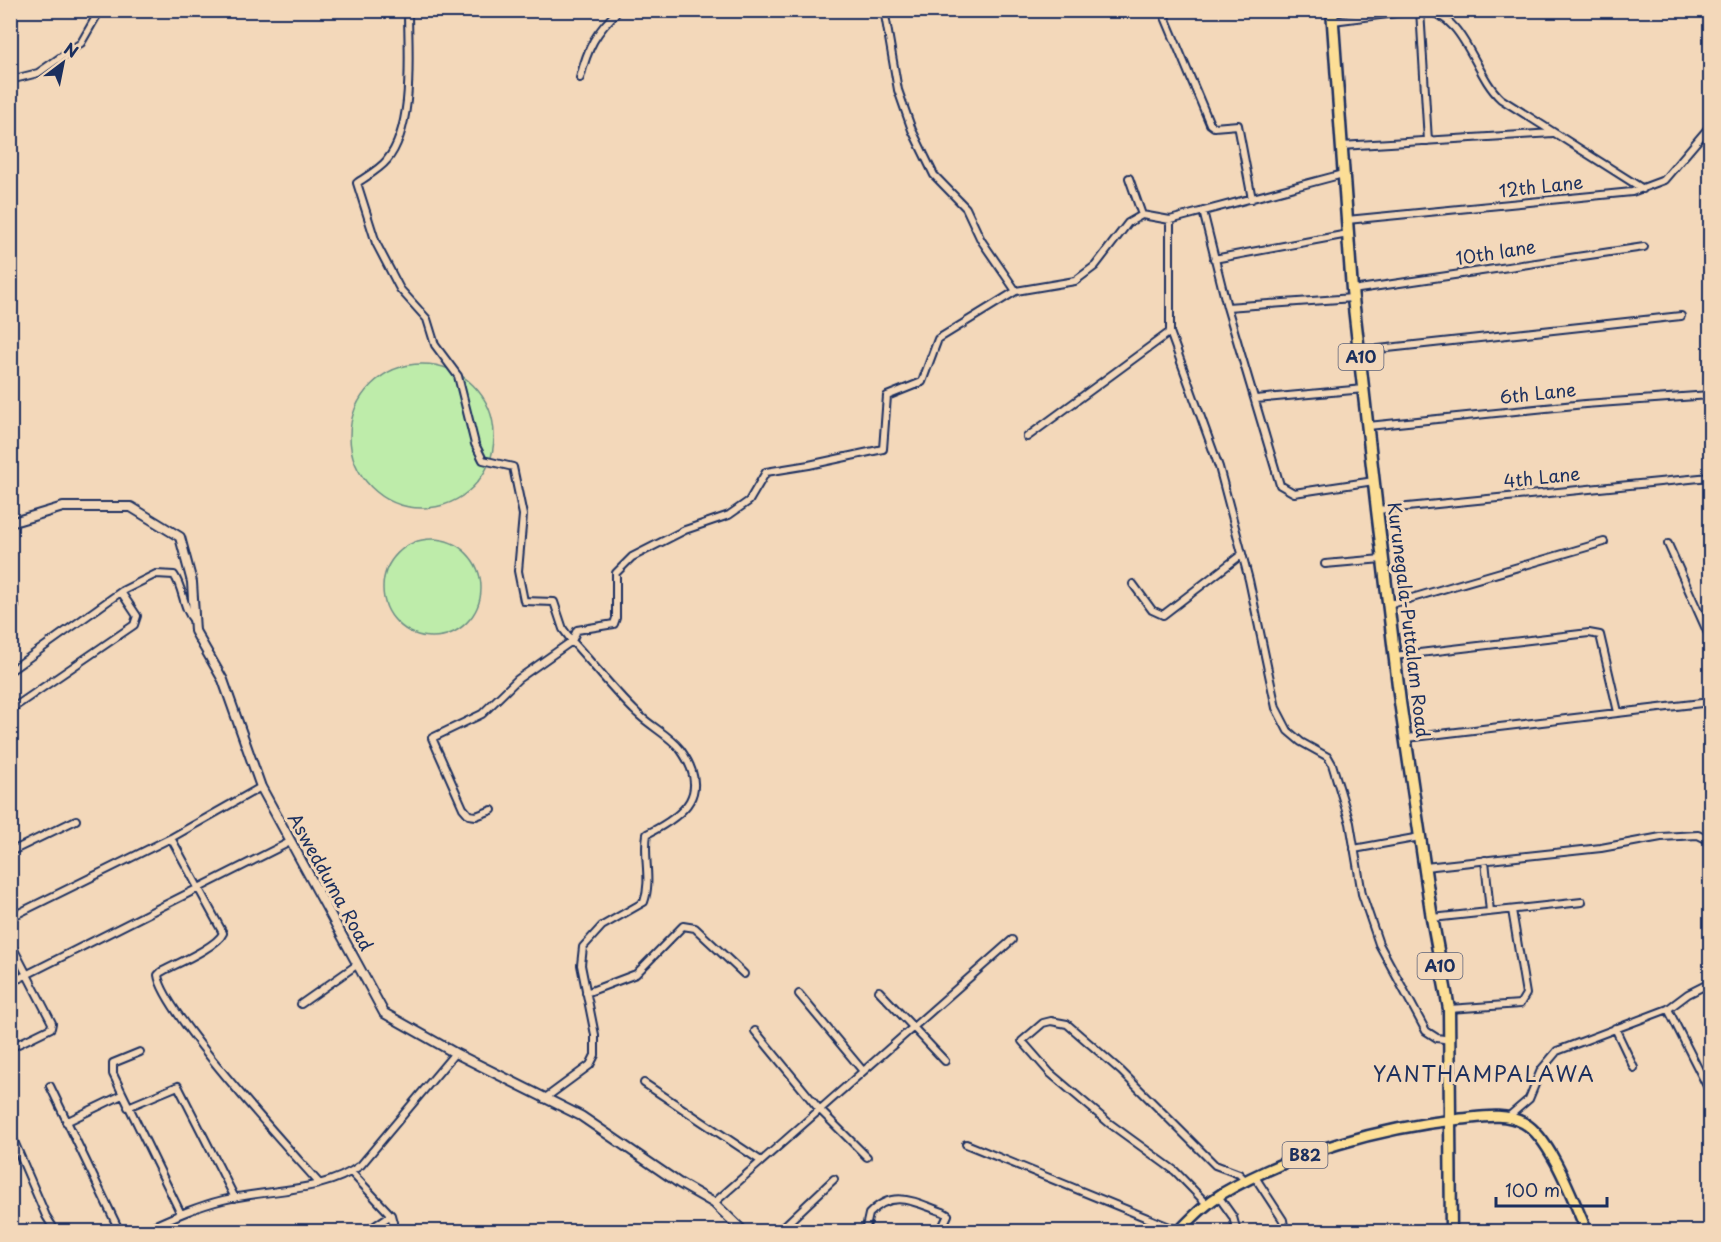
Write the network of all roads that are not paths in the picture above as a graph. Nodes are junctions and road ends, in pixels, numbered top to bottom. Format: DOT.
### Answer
graph roads {
  1 [pos="99,10"];
  2 [pos="408,10"];
  3 [pos="619,10"];
  4 [pos="887,10"];
  5 [pos="1162,10"];
  6 [pos="1421,10"];
  7 [pos="1333,16"];
  8 [pos="580,78"];
  9 [pos="10,80"];
  10 [pos="1710,126"];
  11 [pos="1555,132"];
  12 [pos="1428,141"];
  13 [pos="1341,146"];
  14 [pos="1343,174"];
  15 [pos="1129,178"];
  16 [pos="1643,189"];
  17 [pos="1252,199"];
  18 [pos="1203,211"];
  19 [pos="1142,215"];
  20 [pos="1170,220"];
  21 [pos="1347,220"];
  22 [pos="1348,234"];
  23 [pos="1644,247"];
  24 [pos="1214,259"];
  25 [pos="1016,291"];
  26 [pos="1353,294"];
  27 [pos="1227,307"];
  28 [pos="1681,316"];
  29 [pos="1170,332"];
  30 [pos="1360,351"];
  31 [pos="1364,389"];
  32 [pos="1710,395"];
  33 [pos="1256,399"];
  34 [pos="1368,426"];
  35 [pos="1027,437"];
  36 [pos="1710,477"];
  37 [pos="1374,481"];
  38 [pos="1377,510"];
  39 [pos="10,524"];
  40 [pos="1604,542"];
  41 [pos="1668,544"];
  42 [pos="1241,555"];
  43 [pos="1382,559"];
  44 [pos="1325,564"];
  45 [pos="1133,584"];
  46 [pos="121,592"];
  47 [pos="1388,604"];
  48 [pos="195,621"];
  49 [pos="1710,638"];
  50 [pos="572,641"];
  51 [pos="1394,656"];
  52 [pos="10,671"];
  53 [pos="1710,702"];
  54 [pos="10,710"];
  55 [pos="1618,712"];
  56 [pos="1406,738"];
  57 [pos="261,787"];
  58 [pos="492,810"];
  59 [pos="76,820"];
  60 [pos="1420,837"];
  61 [pos="171,838"];
  62 [pos="1710,841"];
  63 [pos="288,843"];
  64 [pos="1354,849"];
  65 [pos="10,852"];
  66 [pos="1485,860"];
  67 [pos="1425,867"];
  68 [pos="197,888"];
  69 [pos="1582,902"];
  70 [pos="10,903"];
  71 [pos="1512,910"];
  72 [pos="1490,912"];
  73 [pos="13,916"];
  74 [pos="1432,918"];
  75 [pos="1012,940"];
  76 [pos="10,942"];
  77 [pos="358,964"];
  78 [pos="27,974"];
  79 [pos="744,974"];
  80 [pos="10,983"];
  81 [pos="1710,983"];
  82 [pos="879,991"];
  83 [pos="586,993"];
  84 [pos="800,994"];
  85 [pos="301,1004"];
  86 [pos="1449,1009"];
  87 [pos="1668,1010"];
  88 [pos="911,1028"];
  89 [pos="1615,1028"];
  90 [pos="755,1031"];
  91 [pos="1450,1040"];
  92 [pos="10,1048"];
  93 [pos="140,1052"];
  94 [pos="455,1053"];
  95 [pos="945,1061"];
  96 [pos="1634,1068"];
  97 [pos="863,1071"];
  98 [pos="644,1083"];
  99 [pos="50,1086"];
  100 [pos="1710,1092"];
  101 [pos="122,1095"];
  102 [pos="544,1099"];
  103 [pos="128,1107"];
  104 [pos="819,1109"];
  105 [pos="1508,1117"];
  106 [pos="1451,1120"];
  107 [pos="66,1122"];
  108 [pos="10,1132"];
  109 [pos="966,1144"];
  110 [pos="867,1157"];
  111 [pos="760,1161"];
  112 [pos="351,1172"];
  113 [pos="834,1179"];
  114 [pos="1251,1179"];
  115 [pos="319,1183"];
  116 [pos="1218,1196"];
  117 [pos="235,1198"];
  118 [pos="714,1203"];
  119 [pos="1207,1204"];
  120 [pos="181,1214"];
  121 [pos="391,1215"];
  122 [pos="163,1222"];
  123 [pos="1178,1231"];
  124 [pos="56,1232"];
  125 [pos="120,1232"];
  126 [pos="140,1232"];
  127 [pos="166,1232"];
  128 [pos="366,1232"];
  129 [pos="389,1232"];
  130 [pos="744,1232"];
  131 [pos="778,1232"];
  132 [pos="865,1232"];
  133 [pos="940,1232"];
  134 [pos="1236,1232"];
  135 [pos="1285,1232"];
  136 [pos="1450,1232"];
  137 [pos="1587,1232"];
  1 -- 9 [label="street"];
  2 -- 50 [label="street"];
  3 -- 8 [label="street"];
  4 -- 25 [label="street"];
  5 -- 17 [label="street"];
  6 -- 7 [label="street"];
  6 -- 11 [label="street"];
  6 -- 12 [label="street"];
  7 -- 13 [label="highway, Kurunegala-Puttalam Road / A10"];
  10 -- 16 [label="street, 12th Lane"];
  11 -- 12 [label="street"];
  11 -- 16 [label="street"];
  12 -- 13 [label="street"];
  13 -- 14 [label="highway, Kurunegala-Puttalam Road / A10"];
  14 -- 17 [label="street"];
  14 -- 21 [label="highway, Kurunegala-Puttalam Road / A10"];
  15 -- 19 [label="street"];
  16 -- 21 [label="street, 12th Lane"];
  17 -- 18 [label="street"];
  18 -- 20 [label="street"];
  18 -- 24 [label="street"];
  19 -- 20 [label="street"];
  19 -- 25 [label="street"];
  20 -- 29 [label="street"];
  21 -- 22 [label="highway, Kurunegala-Puttalam Road / A10"];
  22 -- 24 [label="street"];
  22 -- 26 [label="highway, Kurunegala-Puttalam Road / A10"];
  23 -- 26 [label="street, 10th lane"];
  24 -- 27 [label="street"];
  25 -- 50 [label="street"];
  26 -- 27 [label="street, 10th lane"];
  26 -- 30 [label="highway, Kurunegala-Puttalam Road / A10"];
  27 -- 33 [label="street"];
  28 -- 30 [label="street"];
  29 -- 35 [label="street"];
  29 -- 42 [label="street"];
  30 -- 31 [label="highway, Kurunegala-Puttalam Road / A10"];
  31 -- 33 [label="street"];
  31 -- 34 [label="highway, Kurunegala-Puttalam Road / A10"];
  32 -- 34 [label="street, 6th Lane"];
  33 -- 37 [label="street"];
  34 -- 37 [label="highway, Kurunegala-Puttalam Road / A10"];
  36 -- 38 [label="street, 4th Lane"];
  37 -- 38 [label="highway, Kurunegala-Puttalam Road / A10"];
  38 -- 43 [label="highway, Kurunegala-Puttalam Road / A10"];
  39 -- 48 [label="street, Aswedduma Road"];
  40 -- 47 [label="street"];
  41 -- 49 [label="street"];
  42 -- 45 [label="street"];
  42 -- 64 [label="street"];
  43 -- 44 [label="street"];
  43 -- 47 [label="highway, Kurunegala-Puttalam Road / A10"];
  46 -- 48 [label="street"];
  46 -- 52 [label="street"];
  46 -- 54 [label="street"];
  47 -- 51 [label="highway, Kurunegala-Puttalam Road / A10"];
  48 -- 57 [label="street, Aswedduma Road"];
  50 -- 58 [label="street"];
  50 -- 83 [label="street"];
  51 -- 55 [label="street"];
  51 -- 56 [label="highway, Kurunegala-Puttalam Road / A10"];
  53 -- 55 [label="street"];
  55 -- 56 [label="street"];
  56 -- 60 [label="highway, Kurunegala-Puttalam Road / A10"];
  57 -- 61 [label="street"];
  57 -- 77 [label="street, Aswedduma Road"];
  59 -- 65 [label="street"];
  60 -- 64 [label="street"];
  60 -- 67 [label="highway, Kurunegala-Puttalam Road / A10"];
  61 -- 68 [label="street"];
  61 -- 73 [label="street"];
  62 -- 66 [label="street"];
  63 -- 68 [label="street"];
  64 -- 91 [label="street"];
  66 -- 67 [label="street"];
  66 -- 72 [label="street"];
  67 -- 74 [label="highway, Kurunegala-Puttalam Road / A10"];
  68 -- 78 [label="street"];
  68 -- 115 [label="street"];
  69 -- 71 [label="street"];
  70 -- 73 [label="street"];
  71 -- 72 [label="street"];
  71 -- 86 [label="street"];
  72 -- 74 [label="street"];
  74 -- 86 [label="highway, Kurunegala-Puttalam Road / A10"];
  75 -- 88 [label="street"];
  76 -- 78 [label="street"];
  77 -- 85 [label="street"];
  77 -- 94 [label="street, Aswedduma Road"];
  78 -- 80 [label="street"];
  78 -- 92 [label="street"];
  79 -- 83 [label="street"];
  81 -- 87 [label="street"];
  82 -- 88 [label="street"];
  83 -- 102 [label="street"];
  84 -- 97 [label="street"];
  86 -- 91 [label="highway, Kurunegala-Puttalam Road / A10"];
  87 -- 89 [label="street"];
  87 -- 100 [label="street"];
  88 -- 95 [label="street"];
  88 -- 97 [label="street"];
  89 -- 96 [label="street"];
  89 -- 105 [label="street"];
  90 -- 104 [label="street"];
  91 -- 106 [label="highway, Kurunegala-Puttalam Road / A10"];
  93 -- 101 [label="street"];
  94 -- 102 [label="street, Aswedduma Road"];
  94 -- 112 [label="street"];
  97 -- 104 [label="street"];
  98 -- 111 [label="street"];
  99 -- 107 [label="street"];
  101 -- 103 [label="street"];
  101 -- 107 [label="street"];
  102 -- 118 [label="street, Aswedduma Road"];
  103 -- 117 [label="street"];
  103 -- 120 [label="street"];
  104 -- 110 [label="street"];
  104 -- 111 [label="street"];
  105 -- 106 [label="main road"];
  105 -- 137 [label="main road"];
  106 -- 114 [label="main road, B82"];
  106 -- 136 [label="highway, Kurunegala-Puttalam Road / A10"];
  107 -- 125 [label="street"];
  108 -- 124 [label="street"];
  109 -- 123 [label="street"];
  111 -- 118 [label="street"];
  112 -- 115 [label="street"];
  112 -- 121 [label="street"];
  113 -- 131 [label="street"];
  114 -- 116 [label="main road, B82"];
  114 -- 119 [label="street"];
  114 -- 135 [label="street"];
  115 -- 117 [label="street"];
  116 -- 119 [label="main road, B82"];
  116 -- 134 [label="street"];
  117 -- 120 [label="street"];
  118 -- 130 [label="street, Aswedduma Road"];
  119 -- 123 [label="main road, B82"];
  120 -- 122 [label="street"];
  121 -- 128 [label="street"];
  121 -- 129 [label="street"];
  122 -- 126 [label="street"];
  122 -- 127 [label="street"];
  132 -- 133 [label="street"];
}
